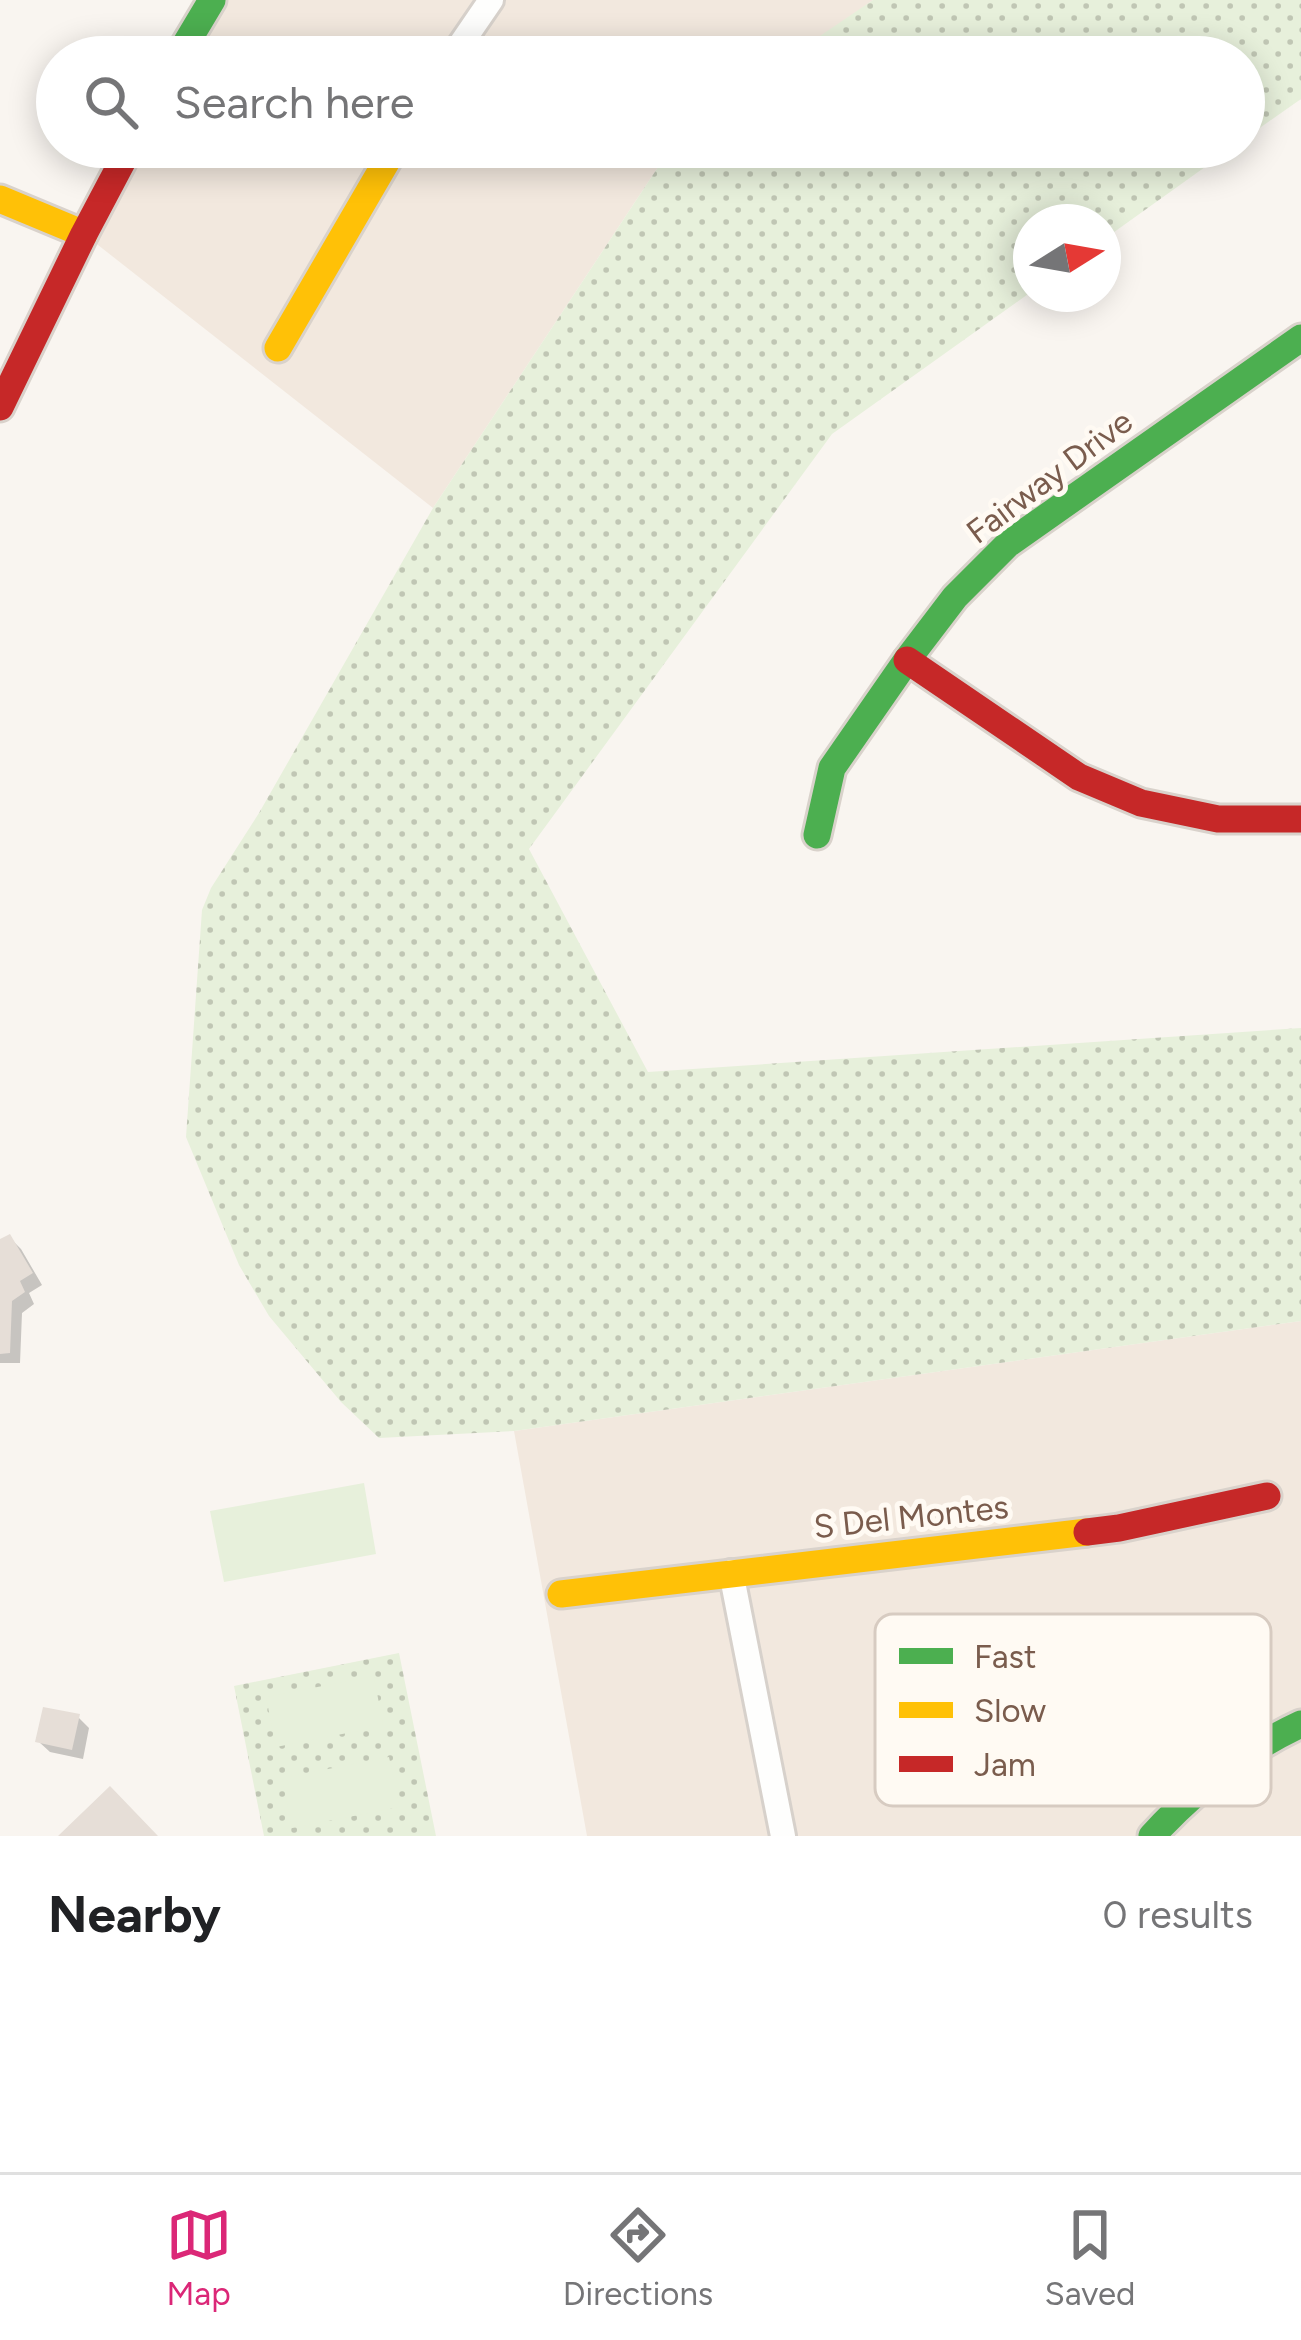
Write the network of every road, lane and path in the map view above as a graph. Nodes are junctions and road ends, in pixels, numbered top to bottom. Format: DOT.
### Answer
graph roads {
  1 [pos="212,0"];
  2 [pos="491,0"];
  3 [pos="191,36"];
  4 [pos="466,36"];
  5 [pos="119,168"];
  6 [pos="382,168"];
  7 [pos="0,199"];
  8 [pos="83,235"];
  9 [pos="1301,338"];
  10 [pos="278,348"];
  11 [pos="0,407"];
  12 [pos="907,660"];
  13 [pos="1301,819"];
  14 [pos="817,835"];
  15 [pos="1267,1496"];
  16 [pos="730,1572"];
  17 [pos="560,1594"];
  18 [pos="1301,1724"];
  19 [pos="1271,1741"];
  20 [pos="1181,1806"];
  21 [pos="783,1836"];
  22 [pos="1152,1836"];
  1 -- 3 [label="street"];
  2 -- 4 [label="street"];
  5 -- 8 [label="street"];
  6 -- 10 [label="street"];
  7 -- 8 [label="street"];
  8 -- 11 [label="street"];
  9 -- 12 [label="street, Fairway Drive"];
  12 -- 13 [label="street"];
  12 -- 14 [label="street, Fairway Drive"];
  15 -- 16 [label="street, S Del Montes"];
  16 -- 17 [label="street, S Del Montes"];
  16 -- 21 [label="street"];
  18 -- 19 [label="street"];
  20 -- 22 [label="street"];
}
